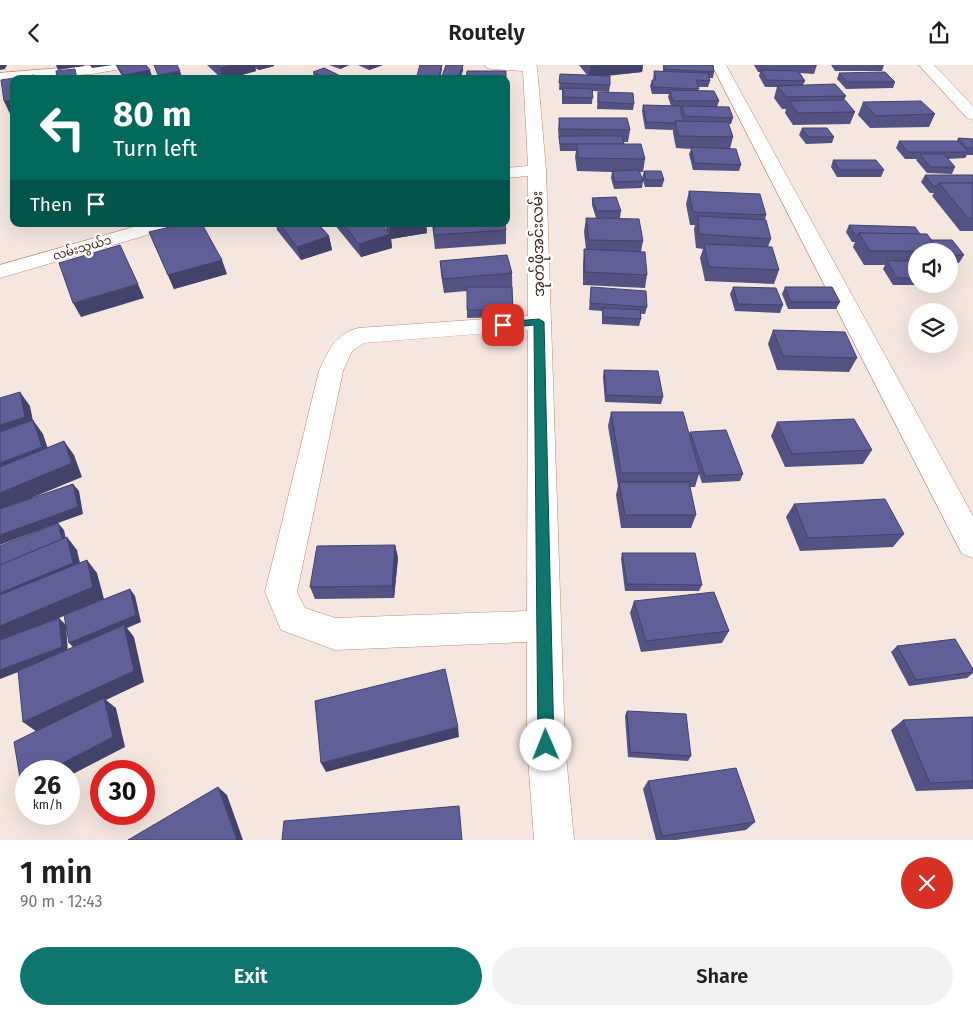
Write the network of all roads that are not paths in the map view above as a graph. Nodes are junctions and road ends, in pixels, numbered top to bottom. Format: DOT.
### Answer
graph roads {
  1 [pos="121,65"];
  2 [pos="492,65"];
  3 [pos="719,65"];
  4 [pos="926,65"];
  5 [pos="531,66"];
  6 [pos="26,75"];
  7 [pos="957,98"];
  8 [pos="973,98"];
  9 [pos="973,115"];
  10 [pos="536,169"];
  11 [pos="510,172"];
  12 [pos="154,227"];
  13 [pos="0,272"];
  14 [pos="539,322"];
  15 [pos="973,545"];
  16 [pos="544,626"];
  17 [pos="554,840"];
  1 -- 6 [label="street"];
  2 -- 5 [label="street"];
  3 -- 15 [label="street"];
  4 -- 7 [label="street"];
  5 -- 10 [label="street, အုတ်ဖိုအင်းလမ်း"];
  7 -- 8 [label="street"];
  7 -- 9 [label="street"];
  10 -- 11 [label="street"];
  10 -- 14 [label="street, အုတ်ဖိုအင်းလမ်း"];
  12 -- 13 [label="street, လမ်းသွယ်၁"];
  14 -- 16 [label="street, အုတ်ဖိုအင်းလမ်း"];
  14 -- 16 [label="street"];
  16 -- 17 [label="street, အုတ်ဖိုအင်းလမ်း"];
}
